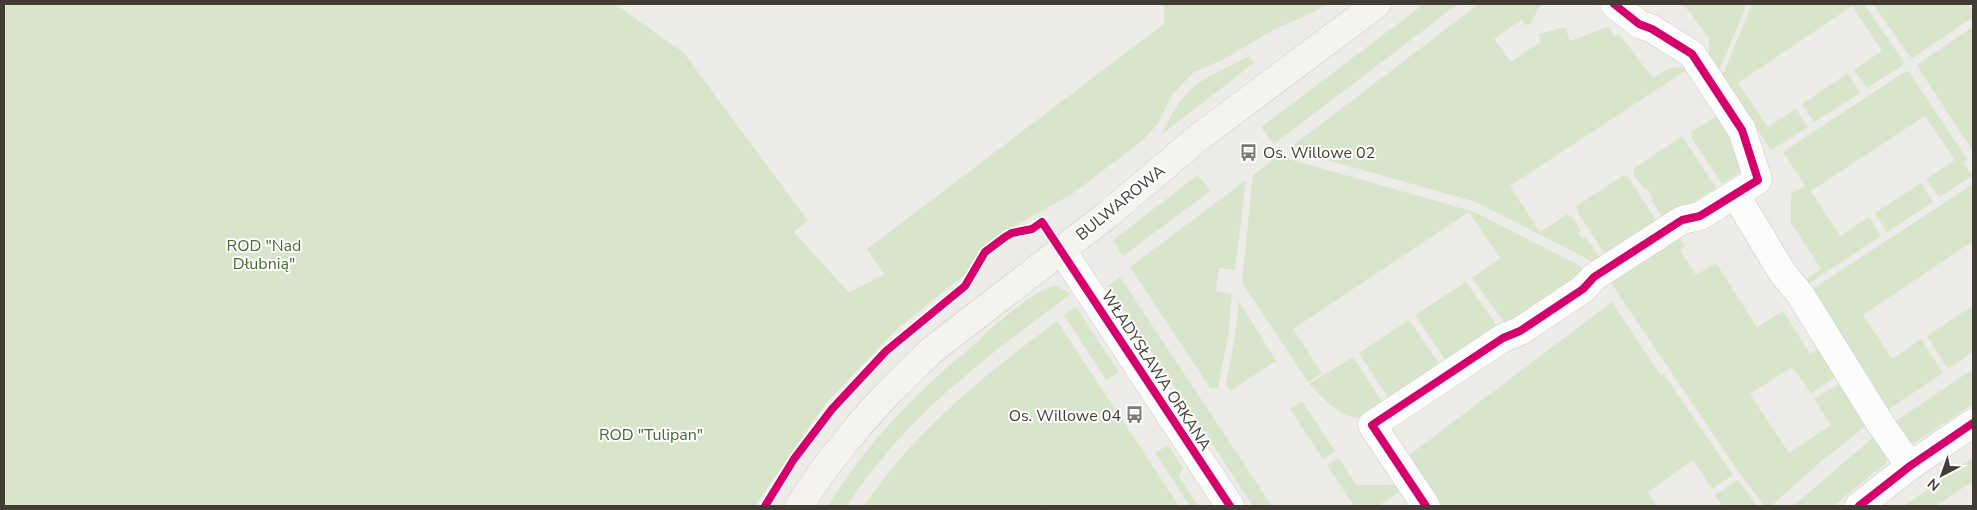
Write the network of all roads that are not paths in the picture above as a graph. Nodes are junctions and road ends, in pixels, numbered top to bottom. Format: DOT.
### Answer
graph roads {
  1 [pos="1377,4"];
  2 [pos="1614,4"];
  3 [pos="1735,194"];
  4 [pos="1061,250"];
  5 [pos="1973,423"];
  6 [pos="1910,466"];
  7 [pos="799,506"];
  8 [pos="1230,506"];
  9 [pos="1426,506"];
  10 [pos="1859,506"];
  1 -- 4 [label="street, BULWAROWA"];
  2 -- 3 [label="street"];
  3 -- 6 [label="street"];
  3 -- 9 [label="street"];
  4 -- 7 [label="street, BULWAROWA"];
  4 -- 8 [label="street, WŁADYSŁAWA ORKANA"];
  5 -- 6 [label="street"];
  6 -- 10 [label="street"];
}
